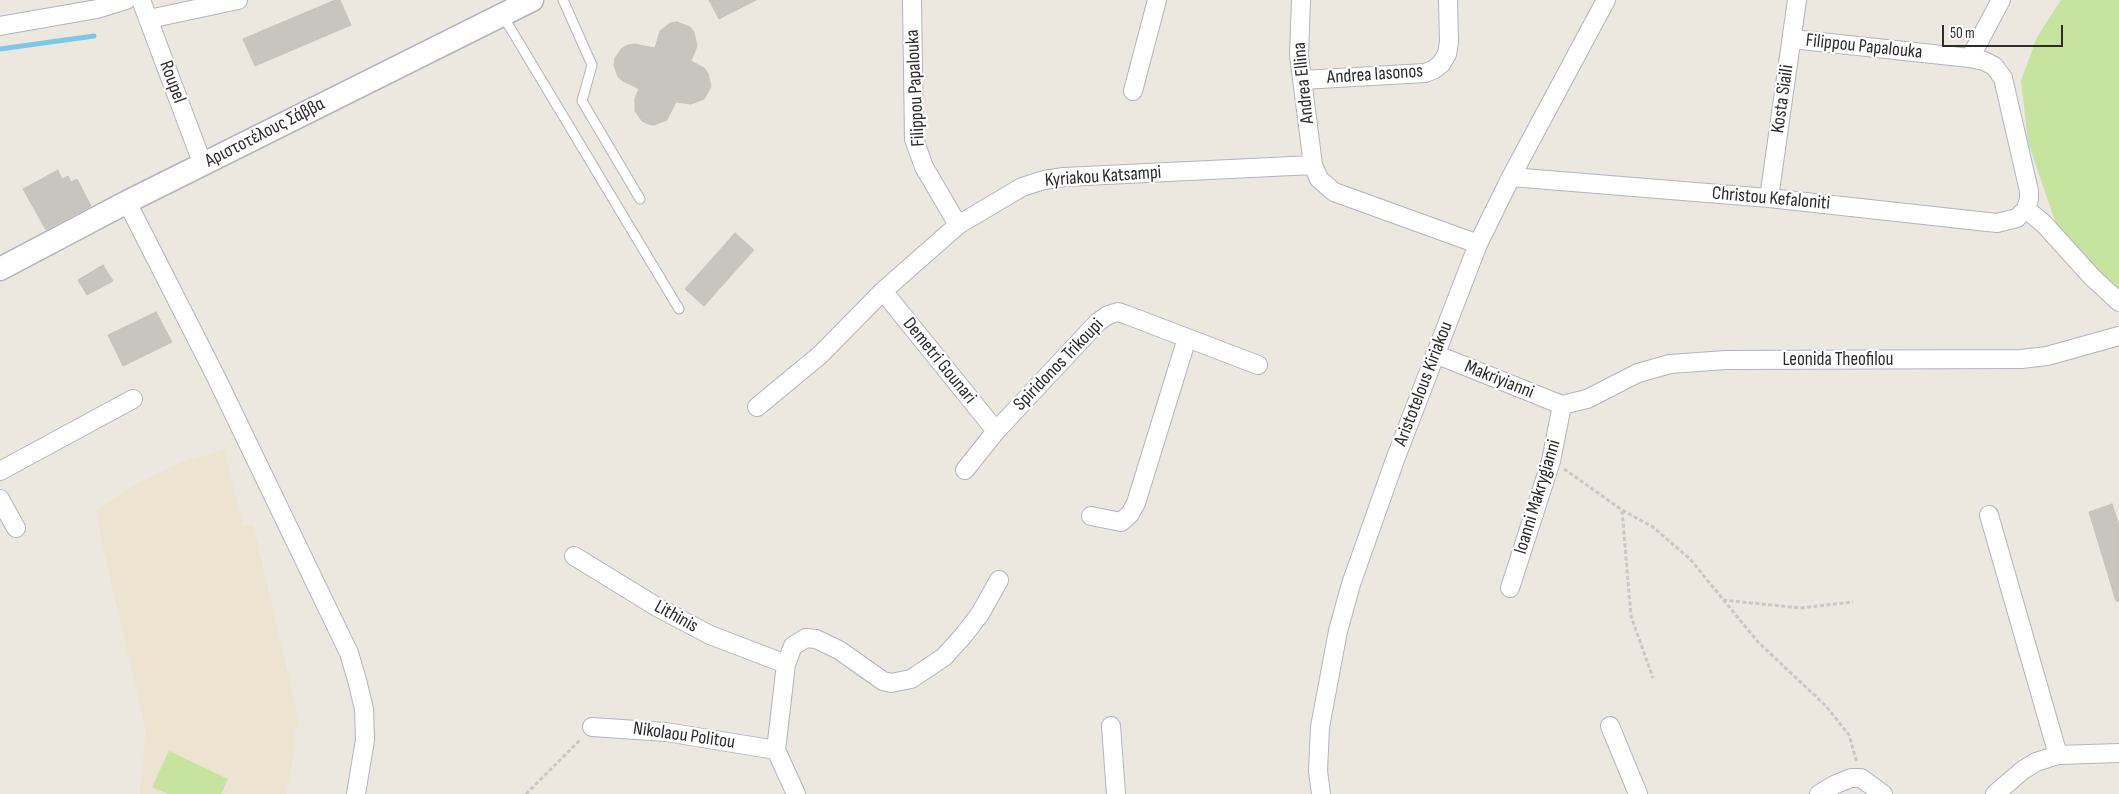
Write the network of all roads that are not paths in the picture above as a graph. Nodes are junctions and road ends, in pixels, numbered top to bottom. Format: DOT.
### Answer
graph roads {
  1 [pos="126,0"];
  2 [pos="141,0"];
  3 [pos="238,0"];
  4 [pos="532,0"];
  5 [pos="564,0"];
  6 [pos="912,0"];
  7 [pos="1157,0"];
  8 [pos="1301,0"];
  9 [pos="1448,0"];
  10 [pos="1606,0"];
  11 [pos="1797,0"];
  12 [pos="2001,0"];
  13 [pos="502,15"];
  14 [pos="149,19"];
  15 [pos="0,26"];
  16 [pos="1792,39"];
  17 [pos="1970,58"];
  18 [pos="1302,80"];
  19 [pos="1133,91"];
  20 [pos="203,164"];
  21 [pos="1313,165"];
  22 [pos="1511,177"];
  23 [pos="1769,198"];
  24 [pos="640,199"];
  25 [pos="127,202"];
  26 [pos="2026,210"];
  27 [pos="958,225"];
  28 [pos="1478,244"];
  29 [pos="0,269"];
  30 [pos="883,291"];
  31 [pos="2119,302"];
  32 [pos="679,309"];
  33 [pos="2119,336"];
  34 [pos="1186,338"];
  35 [pos="1435,354"];
  36 [pos="1258,365"];
  37 [pos="133,400"];
  38 [pos="1562,405"];
  39 [pos="757,407"];
  40 [pos="996,430"];
  41 [pos="965,470"];
  42 [pos="0,471"];
  43 [pos="0,499"];
  44 [pos="1989,515"];
  45 [pos="1091,516"];
  46 [pos="16,528"];
  47 [pos="574,556"];
  48 [pos="999,580"];
  49 [pos="1510,588"];
  50 [pos="786,664"];
  51 [pos="1111,726"];
  52 [pos="1610,726"];
  53 [pos="592,728"];
  54 [pos="776,750"];
  55 [pos="2119,753"];
  56 [pos="2058,755"];
  57 [pos="356,794"];
  58 [pos="796,794"];
  59 [pos="1116,794"];
  60 [pos="1321,794"];
  61 [pos="1638,794"];
  62 [pos="1819,794"];
  63 [pos="1883,794"];
  64 [pos="1994,794"];
  1 -- 15 [label="street"];
  2 -- 14 [label="street, Roupel"];
  3 -- 14 [label="street"];
  4 -- 13 [label="street, Αριστοτέλους Σάββα"];
  5 -- 24 [label="lane"];
  6 -- 27 [label="street, Filippou Papalouka"];
  7 -- 19 [label="street"];
  8 -- 18 [label="street, Andrea Ellina"];
  9 -- 18 [label="street, Andrea Iasonos"];
  10 -- 22 [label="street, Aristotelous Kiriakou"];
  11 -- 16 [label="street, Kosta Siaili"];
  12 -- 17 [label="street"];
  13 -- 20 [label="street, Αριστοτέλους Σάββα"];
  13 -- 32 [label="lane"];
  14 -- 20 [label="street, Roupel"];
  16 -- 17 [label="street, Filippou Papalouka"];
  16 -- 23 [label="street, Kosta Siaili"];
  17 -- 26 [label="street, Filippou Papalouka"];
  18 -- 21 [label="street, Andrea Ellina"];
  20 -- 25 [label="street, Αριστοτέλους Σάββα"];
  21 -- 27 [label="street, Kyriakou Katsampi"];
  21 -- 28 [label="street"];
  22 -- 23 [label="street, Christou Kefaloniti"];
  22 -- 28 [label="street, Aristotelous Kiriakou"];
  23 -- 26 [label="street, Christou Kefaloniti"];
  25 -- 29 [label="street, Αριστοτέλους Σάββα"];
  25 -- 57 [label="street"];
  26 -- 31 [label="street"];
  27 -- 30 [label="street, Kyriakou Katsampi"];
  28 -- 35 [label="street, Aristotelous Kiriakou"];
  30 -- 39 [label="street, Kyriakou Katsampi"];
  30 -- 40 [label="street, Demetri Gounari"];
  33 -- 38 [label="street, Leonida Theofilou"];
  34 -- 36 [label="street, Spiridonos Trikoupi"];
  34 -- 40 [label="street, Spiridonos Trikoupi"];
  34 -- 45 [label="street"];
  35 -- 38 [label="street, Makriyianni"];
  35 -- 60 [label="street, Aristotelous Kiriakou"];
  37 -- 42 [label="street"];
  38 -- 49 [label="street, Ioanni Makrygianni"];
  40 -- 41 [label="street, Spiridonos Trikoupi"];
  43 -- 46 [label="street"];
  44 -- 56 [label="street"];
  47 -- 50 [label="street, Lithinis"];
  48 -- 50 [label="street"];
  50 -- 54 [label="street"];
  51 -- 59 [label="street"];
  52 -- 61 [label="street"];
  53 -- 54 [label="street, Nikolaou Politou"];
  54 -- 58 [label="street"];
  55 -- 56 [label="street"];
  56 -- 64 [label="street"];
  62 -- 63 [label="street"];
}
